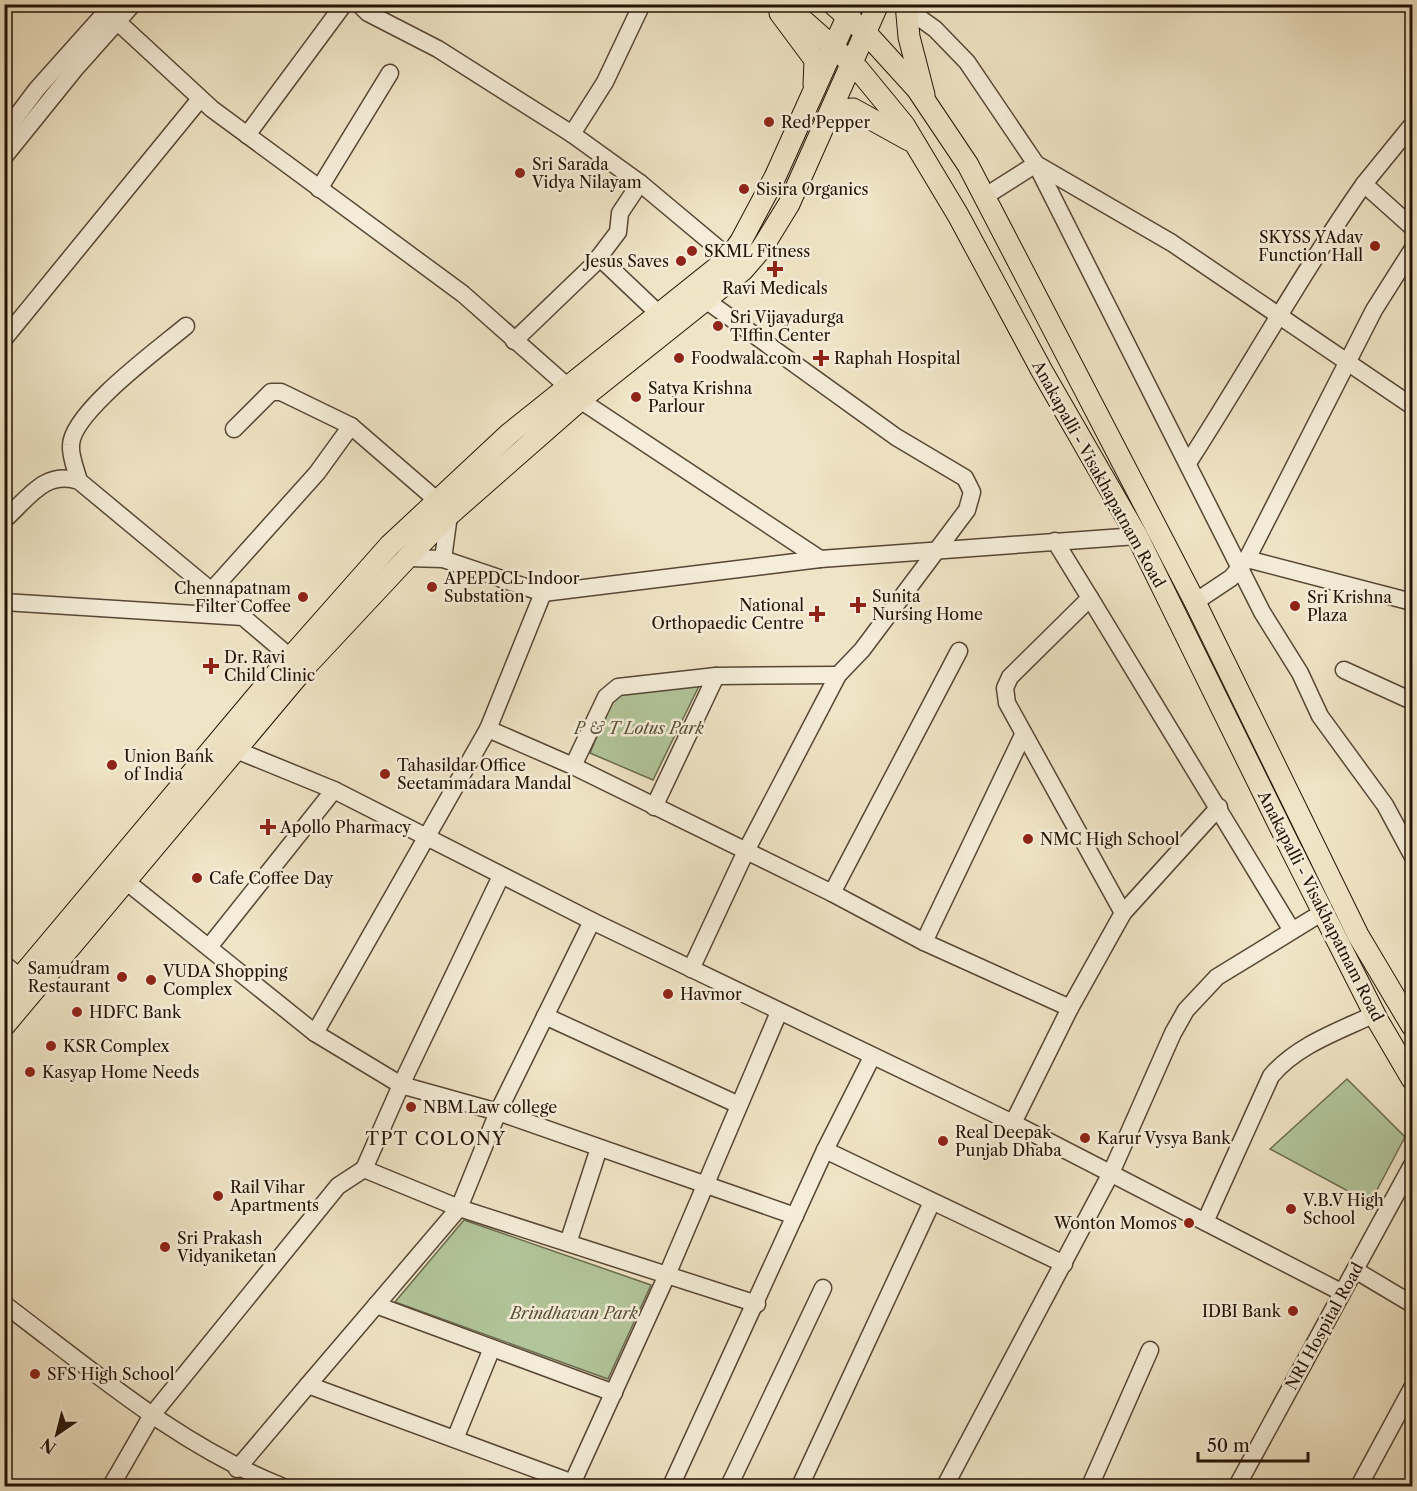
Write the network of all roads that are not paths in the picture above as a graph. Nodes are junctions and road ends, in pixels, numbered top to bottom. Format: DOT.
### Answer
graph roads {
  1 [pos="133,4"];
  2 [pos="344,4"];
  3 [pos="359,4"];
  4 [pos="642,4"];
  5 [pos="773,4"];
  6 [pos="780,4"];
  7 [pos="878,4"];
  8 [pos="906,7"];
  9 [pos="845,9"];
  10 [pos="112,13"];
  11 [pos="866,33"];
  12 [pos="834,47"];
  13 [pos="853,63"];
  14 [pos="390,73"];
  15 [pos="814,91"];
  16 [pos="200,99"];
  17 [pos="927,105"];
  18 [pos="831,111"];
  19 [pos="1413,124"];
  20 [pos="4,133"];
  21 [pos="572,134"];
  22 [pos="247,135"];
  23 [pos="915,143"];
  24 [pos="4,158"];
  25 [pos="1036,164"];
  26 [pos="640,183"];
  27 [pos="1364,184"];
  28 [pos="319,189"];
  29 [pos="984,197"];
  30 [pos="1413,227"];
  31 [pos="1413,250"];
  32 [pos="599,257"];
  33 [pos="736,264"];
  34 [pos="706,301"];
  35 [pos="659,314"];
  36 [pos="1279,316"];
  37 [pos="186,326"];
  38 [pos="4,339"];
  39 [pos="514,341"];
  40 [pos="1348,362"];
  41 [pos="574,393"];
  42 [pos="1413,406"];
  43 [pos="351,426"];
  44 [pos="234,429"];
  45 [pos="1188,463"];
  46 [pos="79,481"];
  47 [pos="443,508"];
  48 [pos="4,520"];
  49 [pos="1137,536"];
  50 [pos="1054,541"];
  51 [pos="937,549"];
  52 [pos="407,558"];
  53 [pos="442,559"];
  54 [pos="820,559"];
  55 [pos="1244,562"];
  56 [pos="212,590"];
  57 [pos="543,593"];
  58 [pos="1090,598"];
  59 [pos="4,602"];
  60 [pos="1196,602"];
  61 [pos="1413,602"];
  62 [pos="243,617"];
  63 [pos="959,651"];
  64 [pos="290,657"];
  65 [pos="1344,670"];
  66 [pos="838,675"];
  67 [pos="716,676"];
  68 [pos="1413,701"];
  69 [pos="488,729"];
  70 [pos="1023,735"];
  71 [pos="228,744"];
  72 [pos="573,766"];
  73 [pos="334,790"];
  74 [pos="654,807"];
  75 [pos="1219,807"];
  76 [pos="424,838"];
  77 [pos="746,851"];
  78 [pos="1413,855"];
  79 [pos="118,874"];
  80 [pos="501,876"];
  81 [pos="832,893"];
  82 [pos="1323,912"];
  83 [pos="1123,913"];
  84 [pos="592,921"];
  85 [pos="1291,929"];
  86 [pos="924,942"];
  87 [pos="209,947"];
  88 [pos="691,969"];
  89 [pos="12,971"];
  90 [pos="4,997"];
  91 [pos="1070,1008"];
  92 [pos="779,1012"];
  93 [pos="1376,1014"];
  94 [pos="545,1016"];
  95 [pos="4,1026"];
  96 [pos="1413,1026"];
  97 [pos="315,1033"];
  98 [pos="872,1057"];
  99 [pos="1413,1079"];
  100 [pos="400,1085"];
  101 [pos="739,1105"];
  102 [pos="498,1112"];
  103 [pos="1013,1123"];
  104 [pos="599,1148"];
  105 [pos="825,1150"];
  106 [pos="1413,1166"];
  107 [pos="364,1169"];
  108 [pos="1111,1173"];
  109 [pos="704,1184"];
  110 [pos="932,1202"];
  111 [pos="459,1208"];
  112 [pos="795,1216"];
  113 [pos="1205,1222"];
  114 [pos="568,1243"];
  115 [pos="1064,1264"];
  116 [pos="1355,1270"];
  117 [pos="667,1275"];
  118 [pos="823,1288"];
  119 [pos="1341,1292"];
  120 [pos="4,1304"];
  121 [pos="757,1304"];
  122 [pos="1413,1304"];
  123 [pos="376,1305"];
  124 [pos="492,1348"];
  125 [pos="1150,1350"];
  126 [pos="308,1385"];
  127 [pos="1413,1388"];
  128 [pos="614,1393"];
  129 [pos="152,1415"];
  130 [pos="455,1440"];
  131 [pos="237,1469"];
  132 [pos="572,1485"];
  133 [pos="111,1486"];
  134 [pos="280,1486"];
  135 [pos="671,1486"];
  136 [pos="729,1486"];
  137 [pos="800,1486"];
  138 [pos="945,1486"];
  139 [pos="1090,1486"];
  140 [pos="1237,1486"];
  141 [pos="1359,1486"];
  1 -- 10 [label="street"];
  2 -- 22 [label="street"];
  3 -- 21 [label="street"];
  4 -- 21 [label="street"];
  5 -- 15 [label="main road"];
  6 -- 12 [label="main road, Anakapalli - Visakhapatnam Road"];
  7 -- 11 [label="main road"];
  8 -- 17 [label="main road"];
  8 -- 25 [label="street"];
  9 -- 11 [label="main road, Anakapalli - Visakhapatnam Road"];
  9 -- 12 [label="main road"];
  10 -- 16 [label="street"];
  10 -- 20 [label="street"];
  10 -- 24 [label="street"];
  11 -- 13 [label="main road"];
  11 -- 17 [label="main road, Anakapalli - Visakhapatnam Road"];
  12 -- 13 [label="main road, Anakapalli - Visakhapatnam Road"];
  12 -- 15 [label="main road"];
  13 -- 18 [label="main road"];
  13 -- 23 [label="main road, Anakapalli - Visakhapatnam Road"];
  14 -- 28 [label="street"];
  15 -- 33 [label="main road"];
  16 -- 22 [label="street"];
  16 -- 38 [label="street"];
  17 -- 29 [label="main road, Anakapalli - Visakhapatnam Road"];
  18 -- 23 [label="main road"];
  18 -- 33 [label="main road"];
  19 -- 27 [label="street"];
  21 -- 26 [label="street"];
  22 -- 28 [label="street"];
  23 -- 49 [label="main road, Anakapalli - Visakhapatnam Road"];
  25 -- 29 [label="street"];
  25 -- 36 [label="street"];
  25 -- 45 [label="street"];
  26 -- 32 [label="street"];
  26 -- 33 [label="street"];
  27 -- 30 [label="street"];
  27 -- 36 [label="street"];
  28 -- 39 [label="street"];
  29 -- 60 [label="main road, Anakapalli - Visakhapatnam Road"];
  31 -- 40 [label="street"];
  32 -- 35 [label="street"];
  32 -- 39 [label="street"];
  33 -- 34 [label="main road"];
  33 -- 35 [label="main road"];
  34 -- 41 [label="main road"];
  34 -- 51 [label="street"];
  35 -- 41 [label="main road"];
  36 -- 40 [label="street"];
  36 -- 45 [label="street"];
  37 -- 46 [label="street"];
  39 -- 41 [label="street"];
  40 -- 42 [label="street"];
  40 -- 55 [label="street"];
  41 -- 47 [label="main road"];
  41 -- 54 [label="street"];
  43 -- 44 [label="street"];
  43 -- 47 [label="street"];
  43 -- 56 [label="street"];
  45 -- 55 [label="street"];
  46 -- 48 [label="street"];
  46 -- 56 [label="street"];
  47 -- 52 [label="main road"];
  47 -- 53 [label="street"];
  47 -- 64 [label="main road"];
  49 -- 50 [label="street"];
  49 -- 82 [label="main road, Anakapalli - Visakhapatnam Road"];
  50 -- 51 [label="street"];
  50 -- 58 [label="street"];
  51 -- 54 [label="street"];
  51 -- 66 [label="street"];
  52 -- 53 [label="street"];
  52 -- 71 [label="main road"];
  53 -- 57 [label="street"];
  54 -- 57 [label="street"];
  55 -- 60 [label="street"];
  55 -- 61 [label="street"];
  55 -- 78 [label="street"];
  56 -- 62 [label="street"];
  57 -- 69 [label="street"];
  58 -- 70 [label="street"];
  58 -- 75 [label="street"];
  59 -- 62 [label="street"];
  60 -- 96 [label="main road, Anakapalli - Visakhapatnam Road"];
  62 -- 64 [label="street"];
  63 -- 81 [label="street"];
  64 -- 71 [label="main road"];
  65 -- 68 [label="street"];
  66 -- 67 [label="street"];
  66 -- 77 [label="street"];
  67 -- 72 [label="street"];
  67 -- 74 [label="street"];
  69 -- 72 [label="street"];
  69 -- 76 [label="street"];
  70 -- 83 [label="street"];
  70 -- 86 [label="street"];
  71 -- 73 [label="street"];
  71 -- 79 [label="main road"];
  72 -- 74 [label="street"];
  73 -- 76 [label="street"];
  73 -- 87 [label="street"];
  74 -- 77 [label="street"];
  75 -- 83 [label="street"];
  75 -- 85 [label="street"];
  76 -- 80 [label="street"];
  76 -- 97 [label="street"];
  77 -- 81 [label="street"];
  77 -- 88 [label="street"];
  79 -- 87 [label="street"];
  79 -- 89 [label="main road"];
  79 -- 95 [label="main road"];
  80 -- 84 [label="street"];
  80 -- 100 [label="street"];
  81 -- 86 [label="street"];
  82 -- 85 [label="street"];
  82 -- 93 [label="main road, Anakapalli - Visakhapatnam Road"];
  83 -- 91 [label="street"];
  84 -- 88 [label="street"];
  84 -- 94 [label="street"];
  85 -- 108 [label="street"];
  86 -- 91 [label="street"];
  87 -- 97 [label="street"];
  88 -- 92 [label="street"];
  89 -- 90 [label="main road"];
  91 -- 103 [label="street"];
  92 -- 98 [label="street"];
  92 -- 101 [label="street"];
  93 -- 99 [label="main road, Anakapalli - Visakhapatnam Road"];
  93 -- 113 [label="street"];
  94 -- 101 [label="street"];
  94 -- 102 [label="street"];
  97 -- 100 [label="street"];
  98 -- 103 [label="street"];
  98 -- 105 [label="street"];
  100 -- 102 [label="street"];
  100 -- 107 [label="street"];
  101 -- 109 [label="street"];
  102 -- 104 [label="street"];
  102 -- 111 [label="street"];
  103 -- 108 [label="street"];
  104 -- 109 [label="street"];
  104 -- 114 [label="street"];
  105 -- 110 [label="street"];
  105 -- 112 [label="street"];
  106 -- 116 [label="street, NRI Hospital Road"];
  107 -- 111 [label="street"];
  107 -- 129 [label="street"];
  108 -- 113 [label="street"];
  108 -- 115 [label="street"];
  109 -- 112 [label="street"];
  109 -- 117 [label="street"];
  110 -- 115 [label="street"];
  110 -- 137 [label="street"];
  111 -- 114 [label="street"];
  111 -- 123 [label="street"];
  112 -- 121 [label="street"];
  113 -- 119 [label="street"];
  114 -- 117 [label="street"];
  115 -- 138 [label="street"];
  116 -- 119 [label="street, NRI Hospital Road"];
  116 -- 122 [label="street"];
  117 -- 121 [label="street"];
  117 -- 128 [label="street"];
  118 -- 136 [label="street"];
  119 -- 140 [label="street, NRI Hospital Road"];
  120 -- 129 [label="street"];
  121 -- 135 [label="street"];
  123 -- 124 [label="street"];
  123 -- 126 [label="street"];
  124 -- 128 [label="street"];
  124 -- 130 [label="street"];
  125 -- 139 [label="street"];
  126 -- 130 [label="street"];
  126 -- 131 [label="street"];
  127 -- 141 [label="street"];
  128 -- 132 [label="street"];
  129 -- 131 [label="street"];
  129 -- 133 [label="street"];
  130 -- 132 [label="street"];
  131 -- 134 [label="street"];
}
